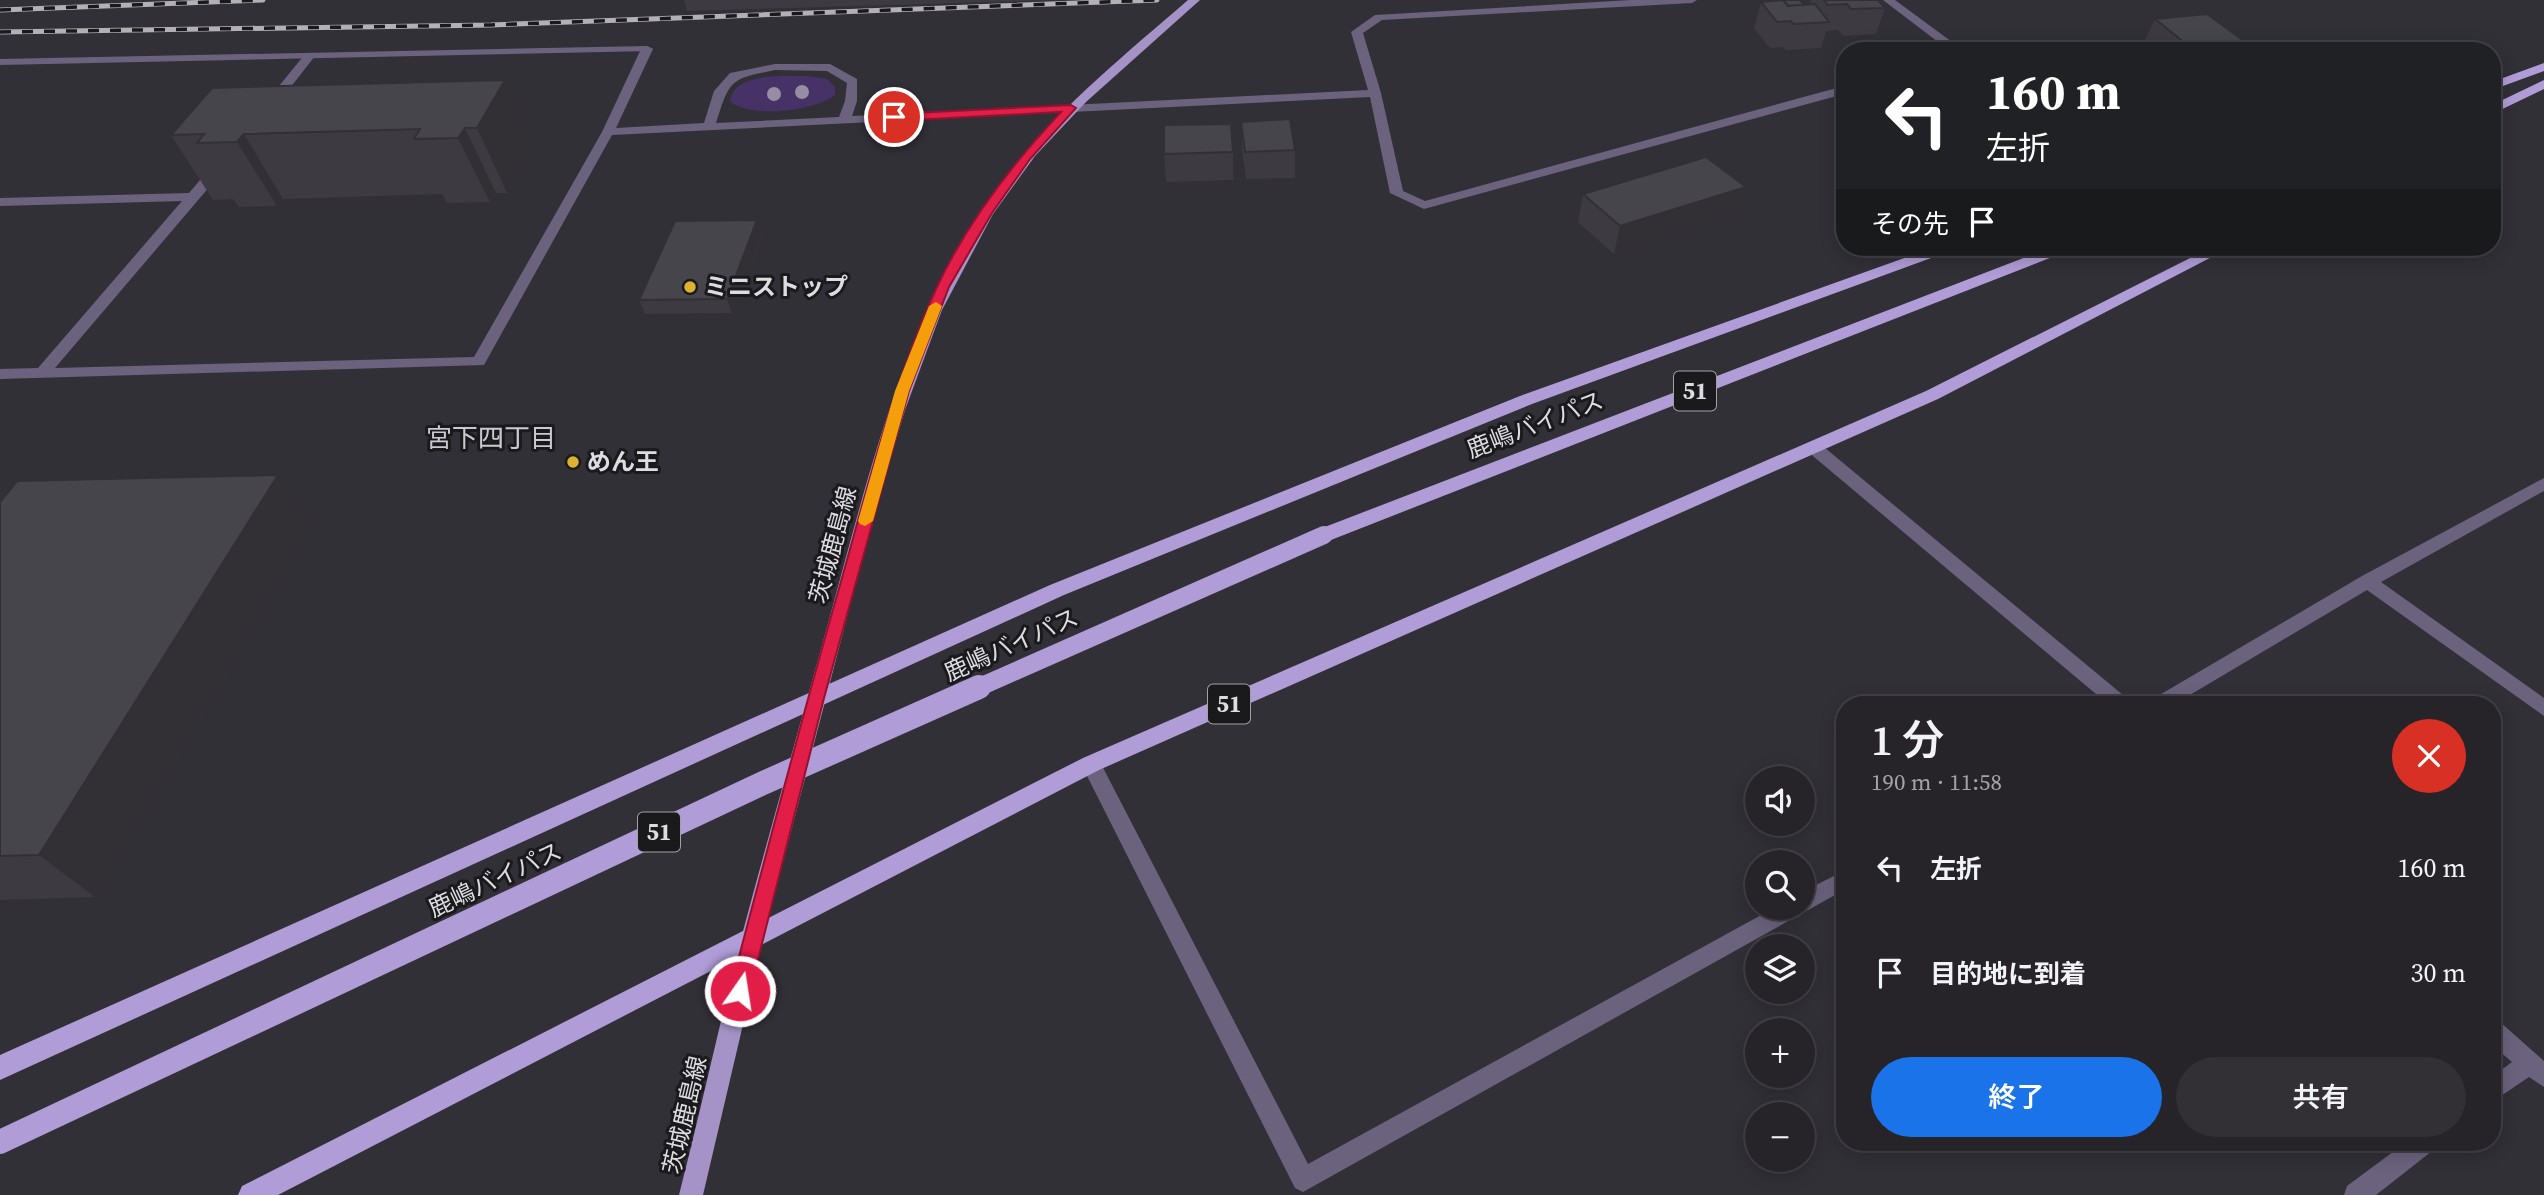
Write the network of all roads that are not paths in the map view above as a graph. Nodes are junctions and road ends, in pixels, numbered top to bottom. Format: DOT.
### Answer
graph roads {
  1 [pos="1195,0"];
  2 [pos="1692,0"];
  3 [pos="1888,0"];
  4 [pos="1945,42"];
  5 [pos="309,56"];
  6 [pos="0,62"];
  7 [pos="2544,67"];
  8 [pos="2501,83"];
  9 [pos="2544,84"];
  10 [pos="1836,92"];
  11 [pos="1375,93"];
  12 [pos="2501,106"];
  13 [pos="1071,108"];
  14 [pos="260,117"];
  15 [pos="844,120"];
  16 [pos="709,126"];
  17 [pos="608,132"];
  18 [pos="227,157"];
  19 [pos="194,197"];
  20 [pos="0,202"];
  21 [pos="1923,256"];
  22 [pos="2042,256"];
  23 [pos="2205,256"];
  24 [pos="42,373"];
  25 [pos="0,374"];
  26 [pos="1812,447"];
  27 [pos="2544,484"];
  28 [pos="2368,581"];
  29 [pos="2111,696"];
  30 [pos="2173,696"];
  31 [pos="816,698"];
  32 [pos="2544,708"];
  33 [pos="1091,764"];
  34 [pos="1836,884"];
  35 [pos="1815,896"];
  36 [pos="1773,920"];
  37 [pos="752,939"];
  38 [pos="2501,1038"];
  39 [pos="0,1068"];
  40 [pos="2537,1069"];
  41 [pos="2501,1087"];
  42 [pos="0,1142"];
  43 [pos="2414,1151"];
  44 [pos="1303,1188"];
  45 [pos="251,1195"];
  46 [pos="691,1195"];
  47 [pos="2356,1195"];
  1 -- 13 [label="main road, 茨城鹿島線"];
  2 -- 11 [label="street"];
  3 -- 4 [label="street"];
  5 -- 6 [label="street"];
  5 -- 14 [label="street"];
  5 -- 17 [label="street"];
  7 -- 8 [label="highway"];
  9 -- 12 [label="highway"];
  10 -- 11 [label="street"];
  11 -- 13 [label="street"];
  13 -- 15 [label="street"];
  13 -- 31 [label="main road, 茨城鹿島線"];
  15 -- 16 [label="street"];
  15 -- 16 [label="street"];
  16 -- 17 [label="street"];
  17 -- 24 [label="street"];
  18 -- 19 [label="street"];
  19 -- 20 [label="street"];
  19 -- 24 [label="street"];
  21 -- 31 [label="highway, 51"];
  22 -- 42 [label="highway, 鹿嶋バイパス / 51, bridge"];
  23 -- 26 [label="highway, 51"];
  24 -- 25 [label="street"];
  26 -- 29 [label="street"];
  26 -- 33 [label="highway, 51"];
  27 -- 28 [label="street"];
  28 -- 30 [label="street"];
  28 -- 32 [label="street"];
  31 -- 37 [label="main road, 茨城鹿島線"];
  31 -- 39 [label="highway, 51"];
  33 -- 37 [label="highway, 51"];
  33 -- 44 [label="street"];
  34 -- 35 [label="street"];
  36 -- 44 [label="street"];
  37 -- 45 [label="highway, 51"];
  37 -- 46 [label="main road, 茨城鹿島線"];
  38 -- 40 [label="street"];
  40 -- 41 [label="street"];
  43 -- 47 [label="street"];
}
